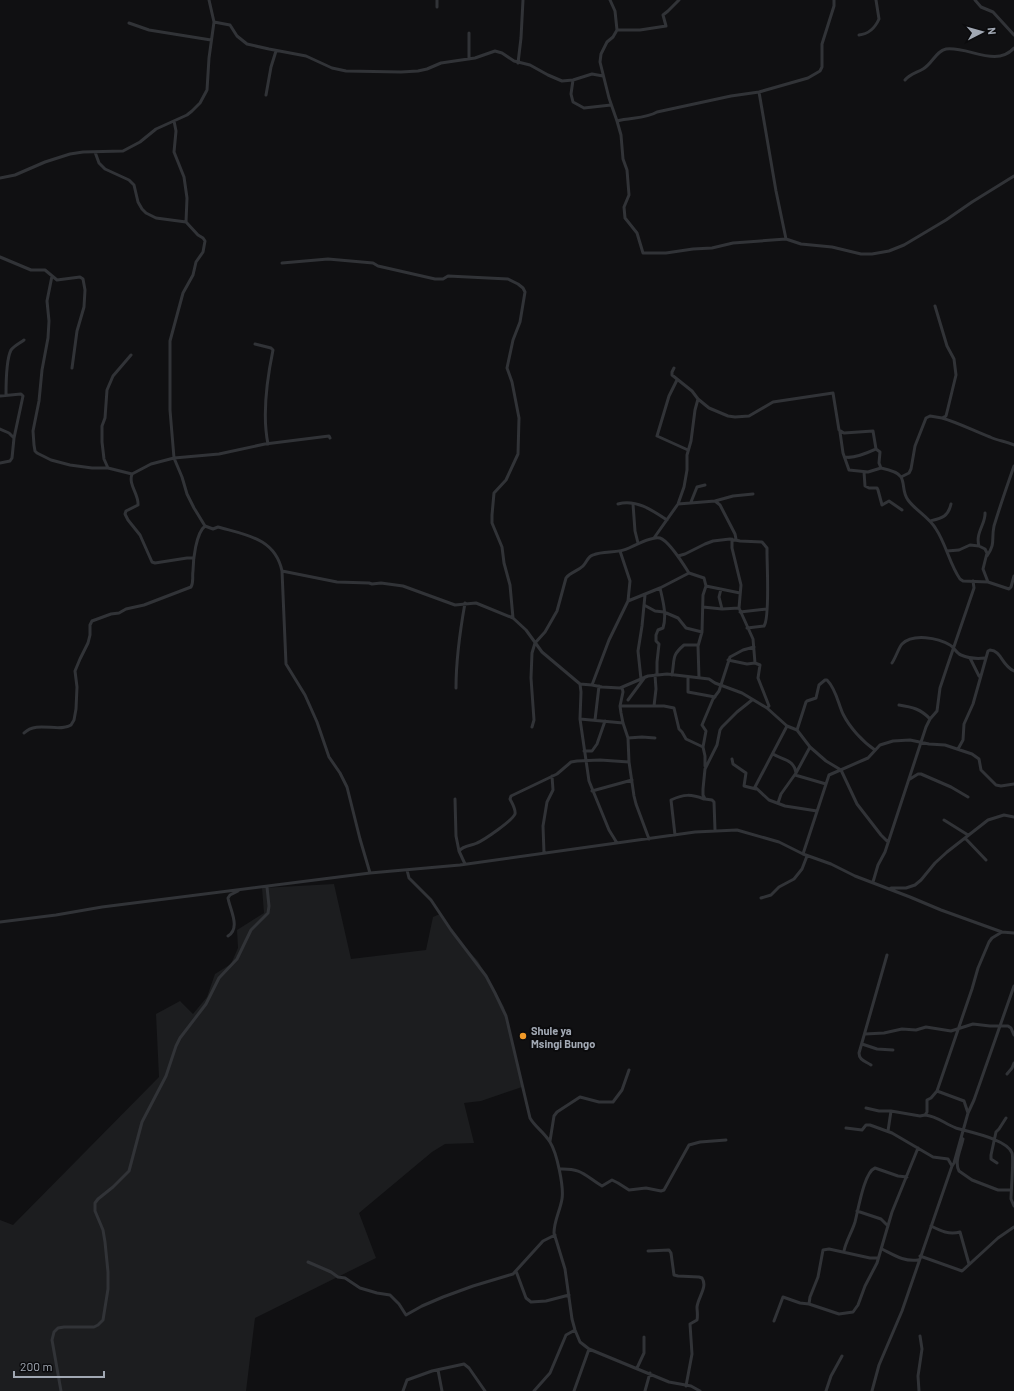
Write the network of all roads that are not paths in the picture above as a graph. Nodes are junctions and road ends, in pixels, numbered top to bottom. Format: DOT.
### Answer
graph roads {
  1 [pos="209,0"];
  2 [pos="437,0"];
  3 [pos="523,0"];
  4 [pos="610,0"];
  5 [pos="679,0"];
  6 [pos="834,0"];
  7 [pos="876,0"];
  8 [pos="975,0"];
  9 [pos="437,7"];
  10 [pos="214,22"];
  11 [pos="129,23"];
  12 [pos="617,30"];
  13 [pos="469,34"];
  14 [pos="859,35"];
  15 [pos="1014,35"];
  16 [pos="211,40"];
  17 [pos="1014,48"];
  18 [pos="276,51"];
  19 [pos="469,59"];
  20 [pos="518,63"];
  21 [pos="603,76"];
  22 [pos="573,80"];
  23 [pos="905,80"];
  24 [pos="759,92"];
  25 [pos="266,95"];
  26 [pos="611,105"];
  27 [pos="174,121"];
  28 [pos="617,121"];
  29 [pos="94,152"];
  30 [pos="1014,176"];
  31 [pos="0,178"];
  32 [pos="186,222"];
  33 [pos="786,239"];
  34 [pos="0,257"];
  35 [pos="282,263"];
  36 [pos="52,276"];
  37 [pos="935,306"];
  38 [pos="24,340"];
  39 [pos="255,344"];
  40 [pos="131,355"];
  41 [pos="72,368"];
  42 [pos="674,368"];
  43 [pos="677,380"];
  44 [pos="6,395"];
  45 [pos="0,396"];
  46 [pos="698,399"];
  47 [pos="942,418"];
  48 [pos="0,429"];
  49 [pos="839,430"];
  50 [pos="14,438"];
  51 [pos="330,438"];
  52 [pos="268,444"];
  53 [pos="1014,445"];
  54 [pos="876,449"];
  55 [pos="688,450"];
  56 [pos="845,457"];
  57 [pos="174,458"];
  58 [pos="0,463"];
  59 [pos="1014,466"];
  60 [pos="108,468"];
  61 [pos="881,468"];
  62 [pos="864,472"];
  63 [pos="132,474"];
  64 [pos="901,476"];
  65 [pos="705,485"];
  66 [pos="753,494"];
  67 [pos="715,501"];
  68 [pos="691,502"];
  69 [pos="618,504"];
  70 [pos="633,504"];
  71 [pos="678,504"];
  72 [pos="951,504"];
  73 [pos="902,510"];
  74 [pos="985,513"];
  75 [pos="667,520"];
  76 [pos="930,521"];
  77 [pos="205,526"];
  78 [pos="654,538"];
  79 [pos="734,539"];
  80 [pos="638,543"];
  81 [pos="979,546"];
  82 [pos="620,551"];
  83 [pos="948,551"];
  84 [pos="678,556"];
  85 [pos="987,556"];
  86 [pos="194,558"];
  87 [pos="282,571"];
  88 [pos="689,573"];
  89 [pos="1014,576"];
  90 [pos="973,581"];
  91 [pos="979,581"];
  92 [pos="988,582"];
  93 [pos="974,585"];
  94 [pos="706,586"];
  95 [pos="660,588"];
  96 [pos="721,589"];
  97 [pos="1009,589"];
  98 [pos="1014,592"];
  99 [pos="740,593"];
  100 [pos="645,595"];
  101 [pos="628,601"];
  102 [pos="465,603"];
  103 [pos="644,605"];
  104 [pos="703,607"];
  105 [pos="722,609"];
  106 [pos="767,609"];
  107 [pos="739,610"];
  108 [pos="664,612"];
  109 [pos="513,618"];
  110 [pos="747,628"];
  111 [pos="702,632"];
  112 [pos="535,643"];
  113 [pos="698,645"];
  114 [pos="754,647"];
  115 [pos="953,647"];
  116 [pos="957,653"];
  117 [pos="951,654"];
  118 [pos="970,658"];
  119 [pos="985,658"];
  120 [pos="728,660"];
  121 [pos="755,663"];
  122 [pos="892,663"];
  123 [pos="1014,671"];
  124 [pos="656,675"];
  125 [pos="672,675"];
  126 [pos="645,677"];
  127 [pos="688,677"];
  128 [pos="699,678"];
  129 [pos="980,678"];
  130 [pos="641,679"];
  131 [pos="580,684"];
  132 [pos="592,685"];
  133 [pos="721,685"];
  134 [pos="599,686"];
  135 [pos="622,687"];
  136 [pos="456,688"];
  137 [pos="715,697"];
  138 [pos="628,700"];
  139 [pos="752,700"];
  140 [pos="899,705"];
  141 [pos="620,706"];
  142 [pos="654,706"];
  143 [pos="767,708"];
  144 [pos="580,719"];
  145 [pos="930,719"];
  146 [pos="595,720"];
  147 [pos="605,721"];
  148 [pos="623,723"];
  149 [pos="787,726"];
  150 [pos="532,727"];
  151 [pos="797,730"];
  152 [pos="24,733"];
  153 [pos="628,738"];
  154 [pos="655,738"];
  155 [pos="922,742"];
  156 [pos="703,747"];
  157 [pos="810,747"];
  158 [pos="958,749"];
  159 [pos="875,750"];
  160 [pos="584,751"];
  161 [pos="773,754"];
  162 [pos="732,758"];
  163 [pos="586,761"];
  164 [pos="629,762"];
  165 [pos="705,767"];
  166 [pos="841,770"];
  167 [pos="796,774"];
  168 [pos="552,776"];
  169 [pos="632,780"];
  170 [pos="909,780"];
  171 [pos="826,784"];
  172 [pos="1014,784"];
  173 [pos="756,788"];
  174 [pos="592,791"];
  175 [pos="968,797"];
  176 [pos="705,799"];
  177 [pos="455,800"];
  178 [pos="778,803"];
  179 [pos="817,811"];
  180 [pos="1014,817"];
  181 [pos="944,820"];
  182 [pos="715,830"];
  183 [pos="675,835"];
  184 [pos="968,836"];
  185 [pos="965,838"];
  186 [pos="649,839"];
  187 [pos="888,842"];
  188 [pos="617,843"];
  189 [pos="460,851"];
  190 [pos="544,853"];
  191 [pos="803,854"];
  192 [pos="807,856"];
  193 [pos="986,860"];
  194 [pos="465,864"];
  195 [pos="407,870"];
  196 [pos="370,873"];
  197 [pos="872,882"];
  198 [pos="267,887"];
  199 [pos="889,888"];
  200 [pos="240,890"];
  201 [pos="761,898"];
  202 [pos="0,922"];
  203 [pos="1002,932"];
  204 [pos="1014,933"];
  205 [pos="228,936"];
  206 [pos="887,955"];
  207 [pos="1014,986"];
  208 [pos="1009,998"];
  209 [pos="1014,998"];
  210 [pos="1000,1026"];
  211 [pos="958,1028"];
  212 [pos="865,1034"];
  213 [pos="1014,1035"];
  214 [pos="862,1044"];
  215 [pos="893,1050"];
  216 [pos="1014,1063"];
  217 [pos="871,1065"];
  218 [pos="629,1070"];
  219 [pos="1007,1074"];
  220 [pos="937,1091"];
  221 [pos="866,1108"];
  222 [pos="891,1111"];
  223 [pos="968,1113"];
  224 [pos="925,1115"];
  225 [pos="1006,1118"];
  226 [pos="846,1128"];
  227 [pos="964,1130"];
  228 [pos="888,1132"];
  229 [pos="726,1140"];
  230 [pos="994,1140"];
  231 [pos="550,1141"];
  232 [pos="918,1148"];
  233 [pos="997,1163"];
  234 [pos="952,1166"];
  235 [pos="1013,1166"];
  236 [pos="559,1169"];
  237 [pos="907,1177"];
  238 [pos="1012,1189"];
  239 [pos="1014,1206"];
  240 [pos="857,1210"];
  241 [pos="888,1226"];
  242 [pos="931,1226"];
  243 [pos="1014,1227"];
  244 [pos="554,1236"];
  245 [pos="882,1249"];
  246 [pos="648,1251"];
  247 [pos="844,1251"];
  248 [pos="920,1256"];
  249 [pos="878,1258"];
  250 [pos="918,1260"];
  251 [pos="308,1262"];
  252 [pos="969,1264"];
  253 [pos="516,1271"];
  254 [pos="568,1294"];
  255 [pos="809,1304"];
  256 [pos="774,1322"];
  257 [pos="575,1330"];
  258 [pos="920,1336"];
  259 [pos="644,1337"];
  260 [pos="589,1349"];
  261 [pos="842,1356"];
  262 [pos="637,1368"];
  263 [pos="438,1370"];
  264 [pos="650,1373"];
  265 [pos="686,1386"];
  266 [pos="61,1391"];
  267 [pos="403,1391"];
  268 [pos="442,1391"];
  269 [pos="485,1391"];
  270 [pos="534,1391"];
  271 [pos="574,1391"];
  272 [pos="645,1391"];
  273 [pos="700,1391"];
  274 [pos="826,1391"];
  275 [pos="872,1391"];
  276 [pos="919,1391"];
  1 -- 10 [label="street"];
  2 -- 9 [label="street"];
  3 -- 20 [label="street"];
  4 -- 12 [label="street"];
  5 -- 12 [label="street"];
  6 -- 24 [label="street"];
  7 -- 14 [label="street"];
  8 -- 15 [label="street"];
  10 -- 16 [label="street"];
  10 -- 18 [label="street"];
  11 -- 16 [label="street"];
  12 -- 21 [label="street"];
  13 -- 19 [label="street"];
  16 -- 27 [label="street"];
  17 -- 23 [label="street"];
  18 -- 19 [label="street"];
  18 -- 25 [label="street"];
  19 -- 20 [label="street"];
  20 -- 22 [label="street"];
  21 -- 22 [label="street"];
  21 -- 26 [label="street"];
  22 -- 26 [label="street"];
  24 -- 28 [label="street"];
  24 -- 33 [label="street"];
  26 -- 28 [label="street"];
  27 -- 29 [label="street"];
  27 -- 32 [label="street"];
  28 -- 33 [label="street"];
  29 -- 31 [label="street"];
  29 -- 32 [label="street"];
  30 -- 33 [label="street"];
  32 -- 57 [label="street"];
  34 -- 36 [label="street"];
  35 -- 109 [label="street"];
  36 -- 41 [label="street"];
  36 -- 60 [label="street"];
  37 -- 47 [label="street"];
  38 -- 44 [label="street"];
  39 -- 52 [label="street"];
  40 -- 60 [label="street"];
  42 -- 43 [label="street"];
  43 -- 46 [label="street"];
  43 -- 55 [label="street"];
  44 -- 45 [label="street"];
  44 -- 50 [label="street"];
  46 -- 49 [label="street"];
  46 -- 55 [label="street"];
  47 -- 53 [label="street"];
  47 -- 64 [label="street"];
  48 -- 50 [label="street"];
  49 -- 54 [label="street"];
  49 -- 56 [label="street"];
  50 -- 58 [label="street"];
  51 -- 52 [label="street"];
  52 -- 57 [label="street"];
  54 -- 56 [label="street"];
  54 -- 61 [label="street"];
  55 -- 71 [label="street"];
  56 -- 62 [label="street"];
  57 -- 63 [label="street"];
  57 -- 77 [label="street"];
  59 -- 85 [label="street"];
  60 -- 63 [label="street"];
  61 -- 62 [label="street"];
  61 -- 64 [label="street"];
  62 -- 73 [label="street"];
  63 -- 86 [label="street"];
  64 -- 76 [label="street"];
  65 -- 68 [label="street"];
  66 -- 67 [label="street"];
  67 -- 68 [label="street"];
  67 -- 79 [label="street"];
  68 -- 71 [label="street"];
  69 -- 70 [label="street"];
  70 -- 75 [label="street"];
  70 -- 80 [label="street"];
  71 -- 75 [label="street"];
  72 -- 76 [label="street"];
  74 -- 81 [label="street"];
  75 -- 78 [label="street"];
  76 -- 83 [label="street"];
  77 -- 86 [label="street"];
  77 -- 87 [label="street"];
  78 -- 80 [label="street"];
  78 -- 84 [label="street"];
  79 -- 84 [label="street"];
  79 -- 99 [label="street"];
  79 -- 106 [label="street"];
  80 -- 82 [label="street"];
  81 -- 83 [label="street"];
  81 -- 85 [label="street"];
  82 -- 101 [label="street"];
  82 -- 112 [label="street"];
  83 -- 90 [label="street"];
  84 -- 88 [label="street"];
  85 -- 92 [label="street"];
  86 -- 152 [label="street"];
  87 -- 102 [label="street"];
  87 -- 196 [label="street"];
  88 -- 94 [label="street"];
  88 -- 95 [label="street"];
  89 -- 97 [label="street"];
  90 -- 91 [label="street"];
  90 -- 93 [label="street"];
  91 -- 92 [label="street"];
  91 -- 93 [label="street"];
  92 -- 97 [label="street"];
  93 -- 115 [label="street"];
  94 -- 96 [label="street"];
  94 -- 104 [label="street"];
  95 -- 100 [label="street"];
  95 -- 108 [label="street"];
  96 -- 99 [label="street"];
  96 -- 105 [label="street"];
  97 -- 98 [label="street"];
  99 -- 107 [label="street"];
  100 -- 101 [label="street"];
  100 -- 103 [label="street"];
  101 -- 132 [label="street"];
  102 -- 109 [label="street"];
  102 -- 136 [label="street"];
  103 -- 108 [label="street"];
  103 -- 130 [label="street"];
  104 -- 105 [label="street"];
  104 -- 111 [label="street"];
  105 -- 107 [label="street"];
  106 -- 107 [label="street"];
  106 -- 110 [label="street"];
  107 -- 110 [label="street"];
  108 -- 111 [label="street"];
  108 -- 124 [label="street"];
  109 -- 112 [label="street"];
  110 -- 114 [label="street"];
  111 -- 113 [label="street"];
  112 -- 131 [label="street"];
  112 -- 150 [label="street"];
  113 -- 125 [label="street"];
  113 -- 128 [label="street"];
  114 -- 120 [label="street"];
  114 -- 121 [label="street"];
  115 -- 116 [label="street"];
  115 -- 117 [label="street"];
  115 -- 122 [label="street"];
  116 -- 117 [label="street"];
  116 -- 118 [label="street"];
  117 -- 145 [label="street"];
  118 -- 119 [label="street"];
  118 -- 129 [label="street"];
  119 -- 123 [label="street"];
  119 -- 129 [label="street"];
  120 -- 121 [label="street"];
  120 -- 133 [label="street"];
  121 -- 143 [label="street"];
  124 -- 125 [label="street"];
  124 -- 126 [label="street"];
  124 -- 142 [label="street"];
  125 -- 127 [label="street"];
  126 -- 130 [label="street"];
  126 -- 138 [label="street"];
  127 -- 128 [label="street"];
  127 -- 137 [label="street"];
  128 -- 133 [label="street"];
  129 -- 158 [label="street"];
  130 -- 135 [label="street"];
  131 -- 132 [label="street"];
  131 -- 144 [label="street"];
  132 -- 134 [label="street"];
  133 -- 137 [label="street"];
  133 -- 139 [label="street"];
  134 -- 135 [label="street"];
  134 -- 146 [label="street"];
  135 -- 141 [label="street"];
  137 -- 156 [label="street"];
  139 -- 143 [label="street"];
  139 -- 165 [label="street"];
  140 -- 145 [label="street"];
  141 -- 142 [label="street"];
  141 -- 148 [label="street"];
  142 -- 156 [label="street"];
  143 -- 149 [label="street"];
  144 -- 146 [label="street"];
  144 -- 160 [label="street"];
  145 -- 155 [label="street"];
  146 -- 147 [label="street"];
  147 -- 148 [label="street"];
  147 -- 160 [label="street"];
  148 -- 153 [label="street"];
  149 -- 151 [label="street"];
  149 -- 161 [label="street"];
  151 -- 157 [label="street"];
  151 -- 159 [label="street"];
  153 -- 154 [label="street"];
  153 -- 164 [label="street"];
  155 -- 158 [label="street"];
  155 -- 159 [label="street"];
  155 -- 170 [label="street"];
  156 -- 165 [label="street"];
  157 -- 166 [label="street"];
  157 -- 167 [label="street"];
  158 -- 172 [label="street"];
  159 -- 166 [label="street"];
  160 -- 163 [label="street"];
  161 -- 167 [label="street"];
  161 -- 173 [label="street"];
  162 -- 173 [label="street"];
  163 -- 164 [label="street"];
  163 -- 168 [label="street"];
  163 -- 174 [label="street"];
  164 -- 169 [label="street"];
  165 -- 176 [label="street"];
  166 -- 171 [label="street"];
  166 -- 187 [label="street"];
  167 -- 171 [label="street"];
  167 -- 178 [label="street"];
  168 -- 189 [label="street"];
  168 -- 190 [label="street"];
  169 -- 174 [label="street"];
  169 -- 186 [label="street"];
  170 -- 175 [label="street"];
  170 -- 187 [label="street"];
  171 -- 179 [label="street"];
  173 -- 178 [label="street"];
  174 -- 188 [label="street"];
  176 -- 182 [label="street"];
  176 -- 183 [label="street"];
  177 -- 189 [label="street"];
  178 -- 179 [label="street"];
  179 -- 191 [label="street"];
  180 -- 184 [label="street"];
  181 -- 184 [label="street"];
  182 -- 183 [label="street"];
  182 -- 191 [label="street"];
  183 -- 186 [label="street"];
  184 -- 185 [label="street"];
  185 -- 193 [label="street"];
  185 -- 199 [label="street"];
  186 -- 188 [label="street"];
  187 -- 197 [label="street"];
  188 -- 190 [label="street"];
  189 -- 194 [label="street"];
  190 -- 194 [label="street"];
  191 -- 192 [label="street"];
  192 -- 197 [label="street"];
  192 -- 201 [label="street"];
  194 -- 195 [label="street"];
  195 -- 196 [label="street"];
  195 -- 231 [label="street"];
  196 -- 198 [label="street"];
  197 -- 199 [label="street"];
  198 -- 200 [label="street"];
  198 -- 266 [label="street"];
  199 -- 203 [label="street"];
  200 -- 202 [label="street"];
  200 -- 205 [label="street"];
  203 -- 204 [label="street"];
  203 -- 211 [label="street"];
  206 -- 212 [label="street"];
  207 -- 208 [label="street"];
  208 -- 209 [label="street"];
  208 -- 210 [label="street"];
  210 -- 211 [label="street"];
  210 -- 213 [label="street"];
  210 -- 223 [label="street"];
  211 -- 212 [label="street"];
  211 -- 220 [label="street"];
  212 -- 214 [label="street"];
  214 -- 215 [label="street"];
  214 -- 217 [label="street"];
  216 -- 219 [label="street"];
  218 -- 231 [label="street"];
  220 -- 223 [label="street"];
  220 -- 224 [label="street"];
  221 -- 222 [label="street"];
  222 -- 224 [label="street"];
  222 -- 228 [label="street"];
  223 -- 227 [label="street"];
  224 -- 227 [label="street"];
  225 -- 230 [label="street"];
  226 -- 228 [label="street"];
  227 -- 230 [label="street"];
  227 -- 234 [label="street"];
  227 -- 238 [label="street"];
  228 -- 232 [label="street"];
  229 -- 236 [label="street"];
  230 -- 233 [label="street"];
  230 -- 235 [label="street"];
  231 -- 236 [label="street"];
  232 -- 234 [label="street"];
  232 -- 237 [label="street"];
  234 -- 242 [label="street"];
  235 -- 238 [label="street"];
  236 -- 244 [label="street"];
  237 -- 240 [label="street"];
  237 -- 241 [label="street"];
  238 -- 239 [label="street"];
  240 -- 241 [label="street"];
  240 -- 247 [label="street"];
  241 -- 245 [label="street"];
  242 -- 248 [label="street"];
  242 -- 252 [label="street"];
  243 -- 252 [label="street"];
  244 -- 253 [label="street"];
  244 -- 254 [label="street"];
  245 -- 249 [label="street"];
  245 -- 250 [label="street"];
  246 -- 265 [label="street"];
  247 -- 249 [label="street"];
  247 -- 255 [label="street"];
  248 -- 250 [label="street"];
  248 -- 252 [label="street"];
  249 -- 255 [label="street"];
  250 -- 275 [label="street"];
  251 -- 253 [label="street"];
  253 -- 254 [label="street"];
  254 -- 257 [label="street"];
  255 -- 256 [label="street"];
  257 -- 260 [label="street"];
  257 -- 270 [label="street"];
  258 -- 276 [label="street"];
  259 -- 262 [label="street"];
  260 -- 262 [label="street"];
  260 -- 271 [label="street"];
  261 -- 274 [label="street"];
  262 -- 264 [label="street"];
  263 -- 267 [label="street"];
  263 -- 268 [label="street"];
  263 -- 269 [label="street"];
  264 -- 265 [label="street"];
  264 -- 272 [label="street"];
  265 -- 273 [label="street"];
}
